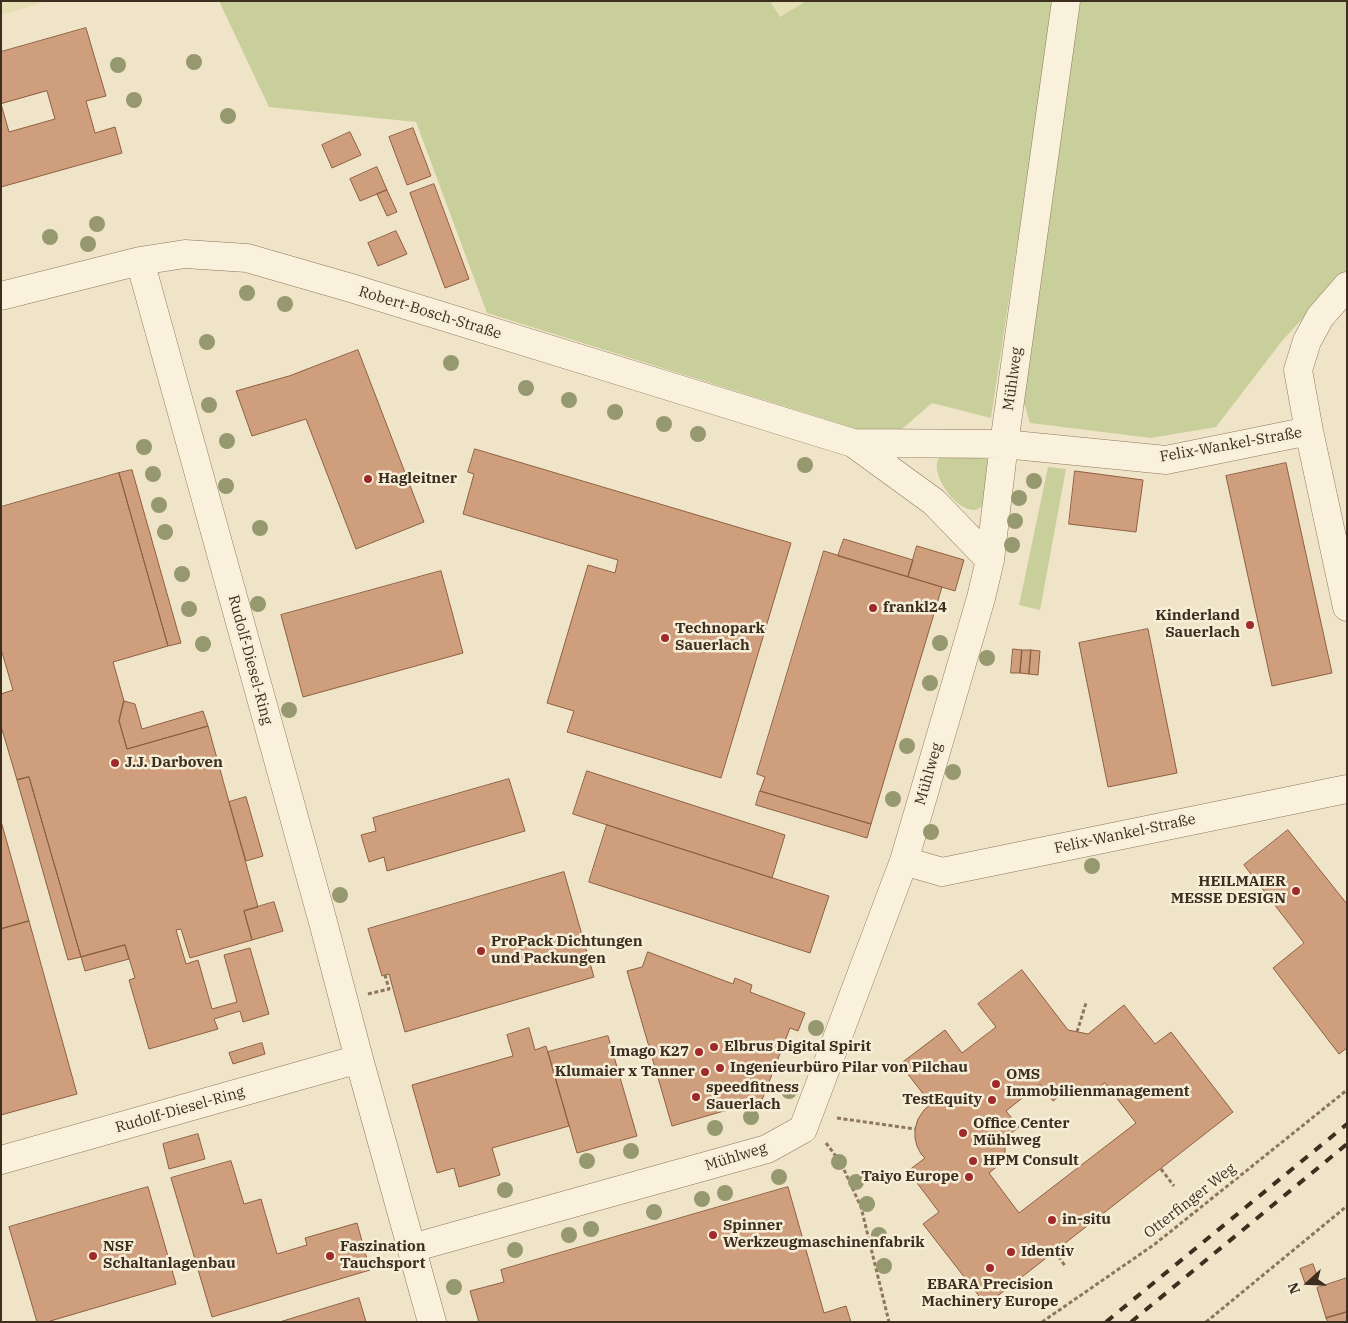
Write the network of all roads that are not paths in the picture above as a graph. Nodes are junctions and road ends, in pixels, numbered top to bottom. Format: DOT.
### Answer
graph roads {
  1 [pos="1066,1"];
  2 [pos="140,261"];
  3 [pos="1347,286"];
  4 [pos="1,296"];
  5 [pos="1309,432"];
  6 [pos="853,443"];
  7 [pos="1004,444"];
  8 [pos="990,560"];
  9 [pos="1347,607"];
  10 [pos="1347,789"];
  11 [pos="904,861"];
  12 [pos="359,1059"];
  13 [pos="1,1160"];
  14 [pos="412,1248"];
  15 [pos="432,1322"];
  1 -- 7 [label="street, Mühlweg"];
  2 -- 4 [label="street, Robert-Bosch-Straße"];
  2 -- 6 [label="street, Robert-Bosch-Straße"];
  2 -- 12 [label="street, Rudolf-Diesel-Ring"];
  3 -- 5 [label="street"];
  5 -- 7 [label="street, Felix-Wankel-Straße"];
  5 -- 9 [label="street, Felix-Wankel-Straße"];
  6 -- 7 [label="street, Robert-Bosch-Straße"];
  6 -- 8 [label="street, Robert-Bosch-Straße"];
  7 -- 8 [label="street, Mühlweg"];
  8 -- 11 [label="street, Mühlweg"];
  10 -- 11 [label="street, Felix-Wankel-Straße"];
  11 -- 14 [label="street, Mühlweg"];
  12 -- 13 [label="street, Rudolf-Diesel-Ring"];
  12 -- 14 [label="street, Rudolf-Diesel-Ring"];
  14 -- 15 [label="street, Rudolf-Diesel-Ring"];
}
